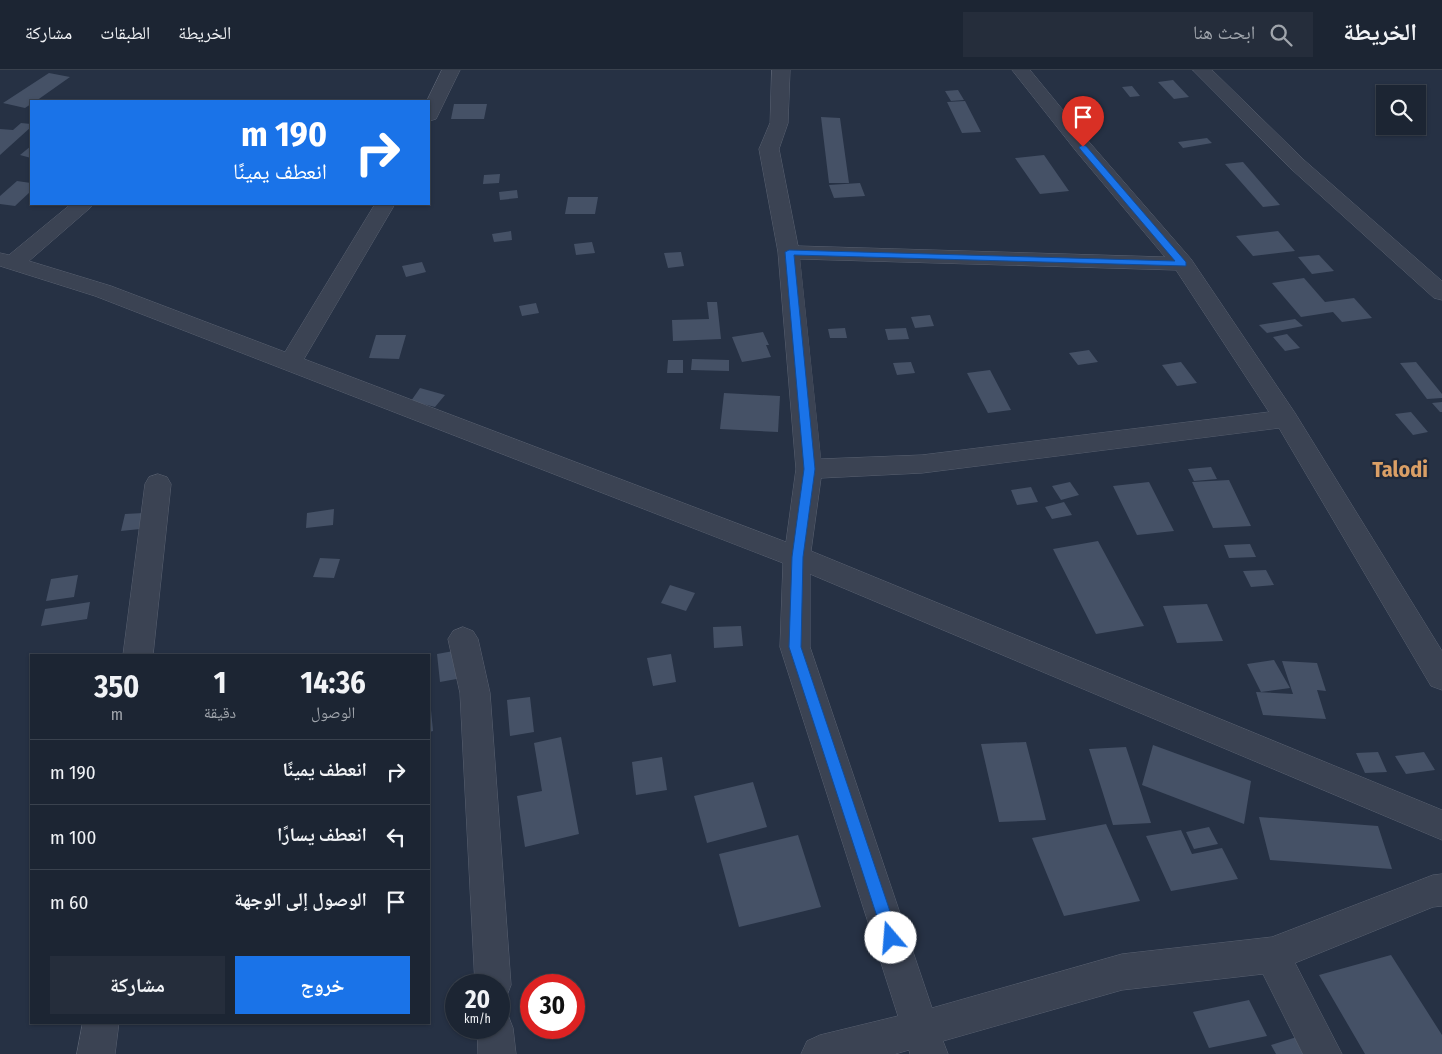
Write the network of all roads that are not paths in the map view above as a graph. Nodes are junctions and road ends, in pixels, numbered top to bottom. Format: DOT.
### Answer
graph roads {
  1 [pos="451,70"];
  2 [pos="781,70"];
  3 [pos="1021,70"];
  4 [pos="1202,70"];
  5 [pos="430,113"];
  6 [pos="82,205"];
  7 [pos="384,205"];
  8 [pos="789,252"];
  9 [pos="6,261"];
  10 [pos="1183,264"];
  11 [pos="1442,293"];
  12 [pos="290,364"];
  13 [pos="1286,420"];
  14 [pos="810,469"];
  15 [pos="158,484"];
  16 [pos="797,557"];
  17 [pos="463,639"];
  18 [pos="138,654"];
  19 [pos="1442,677"];
  20 [pos="1442,825"];
  21 [pos="1442,890"];
  22 [pos="1272,955"];
  23 [pos="492,974"];
  24 [pos="101,1024"];
  25 [pos="496,1039"];
  26 [pos="925,1042"];
  27 [pos="96,1054"];
  28 [pos="497,1054"];
  29 [pos="820,1054"];
  30 [pos="1323,1054"];
  1 -- 5 [label="street"];
  2 -- 8 [label="street"];
  3 -- 10 [label="street"];
  4 -- 11 [label="street"];
  6 -- 9 [label="street"];
  7 -- 12 [label="street"];
  8 -- 10 [label="street"];
  8 -- 14 [label="street"];
  9 -- 12 [label="street"];
  10 -- 13 [label="street"];
  12 -- 16 [label="street"];
  13 -- 14 [label="street"];
  13 -- 19 [label="street"];
  14 -- 16 [label="street"];
  15 -- 18 [label="street"];
  16 -- 20 [label="street"];
  16 -- 26 [label="street"];
  17 -- 23 [label="street"];
  21 -- 22 [label="street"];
  22 -- 26 [label="street"];
  22 -- 30 [label="street"];
  24 -- 27 [label="street"];
  25 -- 28 [label="street"];
  26 -- 29 [label="street"];
}
